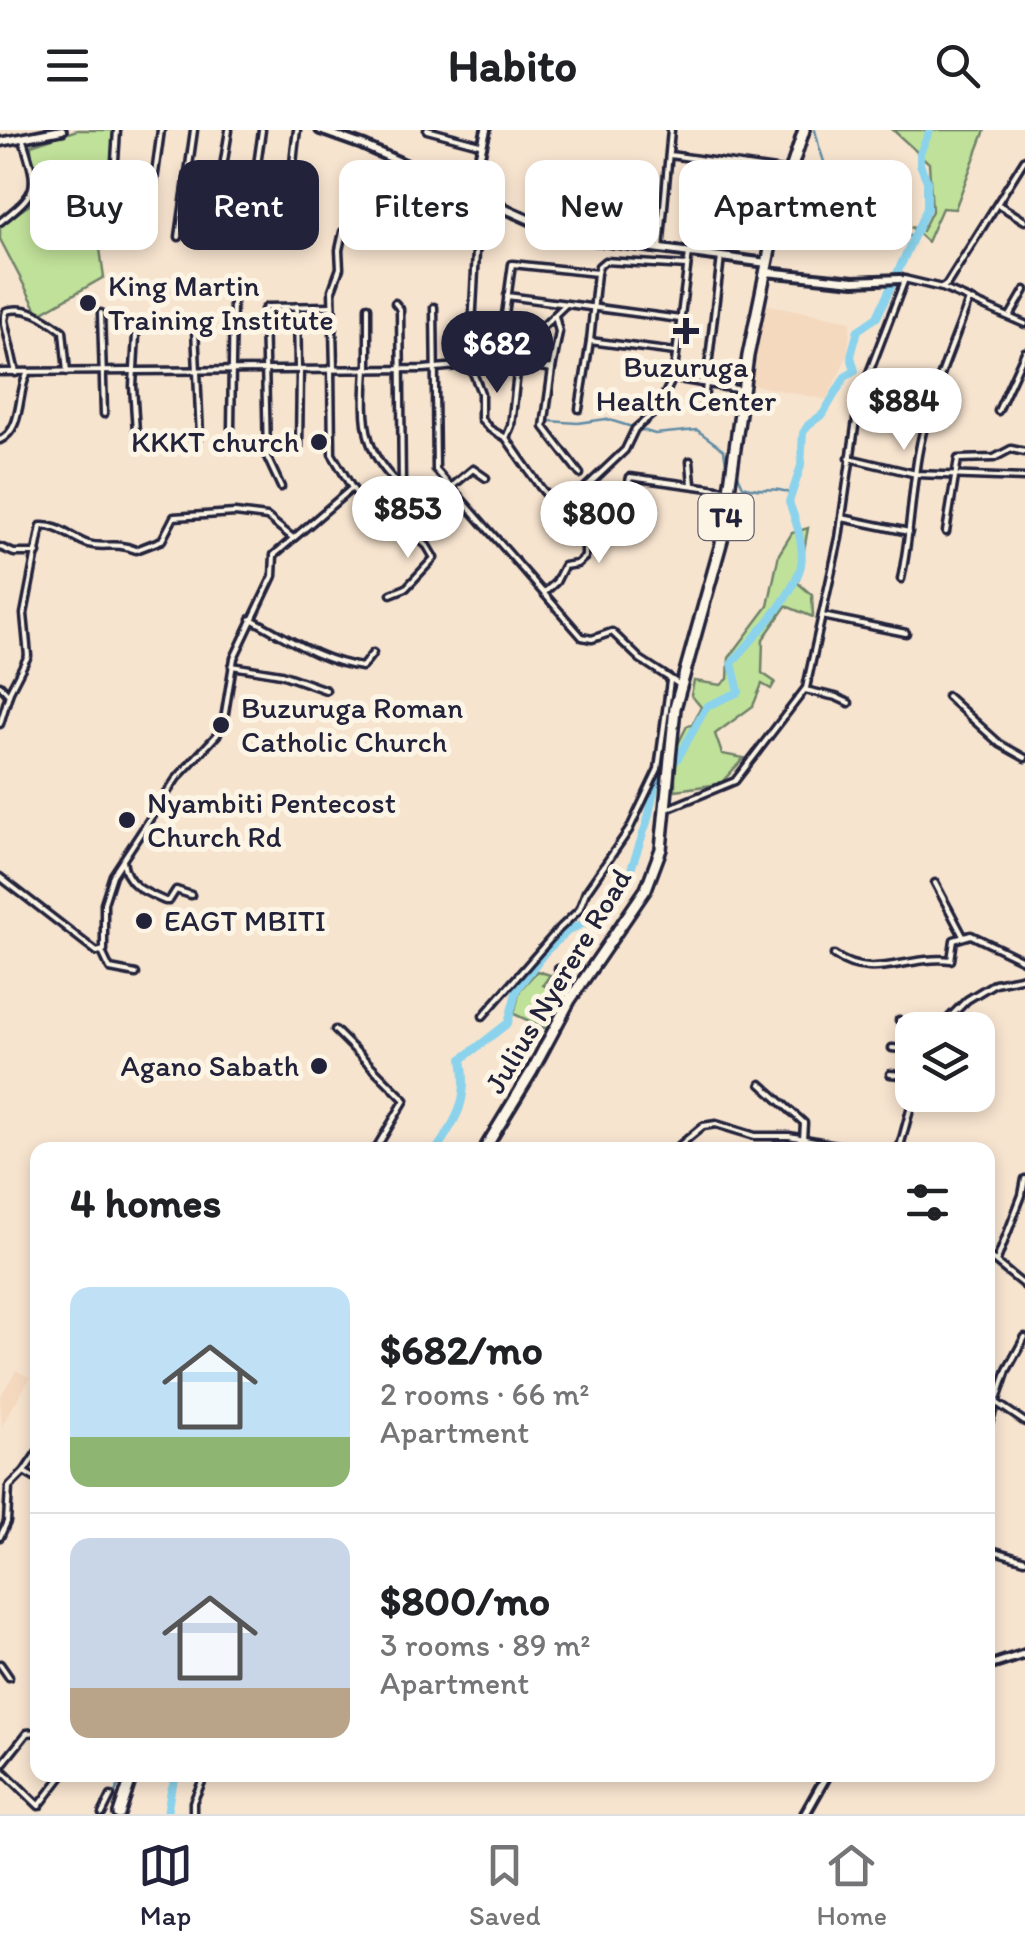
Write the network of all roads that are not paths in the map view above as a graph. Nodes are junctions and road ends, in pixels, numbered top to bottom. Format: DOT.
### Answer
graph roads {
  1 [pos="62,130"];
  2 [pos="117,130"];
  3 [pos="161,130"];
  4 [pos="194,130"];
  5 [pos="229,130"];
  6 [pos="262,130"];
  7 [pos="295,130"];
  8 [pos="320,130"];
  9 [pos="428,130"];
  10 [pos="486,130"];
  11 [pos="671,130"];
  12 [pos="803,135"];
  13 [pos="24,140"];
  14 [pos="0,142"];
  15 [pos="482,145"];
  16 [pos="670,156"];
  17 [pos="1025,159"];
  18 [pos="115,160"];
  19 [pos="157,160"];
  20 [pos="190,160"];
  21 [pos="224,160"];
  22 [pos="258,160"];
  23 [pos="294,160"];
  24 [pos="395,160"];
  25 [pos="476,160"];
  26 [pos="700,160"];
  27 [pos="794,160"];
  28 [pos="998,204"];
  29 [pos="1025,221"];
  30 [pos="0,222"];
  31 [pos="339,250"];
  32 [pos="477,250"];
  33 [pos="660,250"];
  34 [pos="771,250"];
  35 [pos="689,254"];
  36 [pos="721,257"];
  37 [pos="687,266"];
  38 [pos="767,267"];
  39 [pos="598,274"];
  40 [pos="902,279"];
  41 [pos="942,288"];
  42 [pos="1025,290"];
  43 [pos="507,296"];
  44 [pos="233,298"];
  45 [pos="969,300"];
  46 [pos="395,303"];
  47 [pos="565,304"];
  48 [pos="297,306"];
  49 [pos="332,306"];
  50 [pos="368,306"];
  51 [pos="434,307"];
  52 [pos="594,308"];
  53 [pos="101,314"];
  54 [pos="556,316"];
  55 [pos="1010,317"];
  56 [pos="680,319"];
  57 [pos="472,322"];
  58 [pos="1025,324"];
  59 [pos="196,329"];
  60 [pos="503,329"];
  61 [pos="136,335"];
  62 [pos="590,341"];
  63 [pos="676,352"];
  64 [pos="1025,352"];
  65 [pos="472,355"];
  66 [pos="518,364"];
  67 [pos="470,365"];
  68 [pos="332,368"];
  69 [pos="367,368"];
  70 [pos="402,368"];
  71 [pos="299,369"];
  72 [pos="434,369"];
  73 [pos="552,369"];
  74 [pos="134,370"];
  75 [pos="200,370"];
  76 [pos="232,370"];
  77 [pos="266,370"];
  78 [pos="0,372"];
  79 [pos="67,372"];
  80 [pos="100,372"];
  81 [pos="16,373"];
  82 [pos="27,374"];
  83 [pos="673,378"];
  84 [pos="706,383"];
  85 [pos="742,390"];
  86 [pos="579,409"];
  87 [pos="703,409"];
  88 [pos="998,412"];
  89 [pos="104,414"];
  90 [pos="231,428"];
  91 [pos="136,432"];
  92 [pos="200,436"];
  93 [pos="506,438"];
  94 [pos="0,440"];
  95 [pos="299,446"];
  96 [pos="1025,452"];
  97 [pos="849,458"];
  98 [pos="690,461"];
  99 [pos="580,474"];
  100 [pos="916,474"];
  101 [pos="955,476"];
  102 [pos="486,478"];
  103 [pos="1025,478"];
  104 [pos="402,486"];
  105 [pos="692,486"];
  106 [pos="281,488"];
  107 [pos="352,488"];
  108 [pos="451,488"];
  109 [pos="730,491"];
  110 [pos="604,506"];
  111 [pos="426,510"];
  112 [pos="842,518"];
  113 [pos="406,526"];
  114 [pos="575,529"];
  115 [pos="909,532"];
  116 [pos="946,532"];
  117 [pos="293,538"];
  118 [pos="0,546"];
  119 [pos="37,553"];
  120 [pos="901,579"];
  121 [pos="391,594"];
  122 [pos="544,594"];
  123 [pos="821,616"];
  124 [pos="250,619"];
  125 [pos="906,633"];
  126 [pos="373,653"];
  127 [pos="232,666"];
  128 [pos="675,683"];
  129 [pos="0,685"];
  130 [pos="326,690"];
  131 [pos="805,690"];
  132 [pos="9,695"];
  133 [pos="947,696"];
  134 [pos="850,703"];
  135 [pos="0,724"];
  136 [pos="1025,758"];
  137 [pos="666,809"];
  138 [pos="123,861"];
  139 [pos="0,877"];
  140 [pos="935,884"];
  141 [pos="192,895"];
  142 [pos="963,936"];
  143 [pos="102,952"];
  144 [pos="834,955"];
  145 [pos="1025,961"];
  146 [pos="558,969"];
  147 [pos="136,974"];
  148 [pos="1025,977"];
  149 [pos="570,1000"];
  150 [pos="955,1012"];
  151 [pos="483,1016"];
  152 [pos="335,1030"];
  153 [pos="892,1048"];
  154 [pos="895,1048"];
  155 [pos="890,1074"];
  156 [pos="895,1074"];
  157 [pos="761,1084"];
  158 [pos="909,1112"];
  159 [pos="804,1139"];
  160 [pos="381,1142"];
  161 [pos="489,1142"];
  162 [pos="684,1142"];
  163 [pos="804,1142"];
  164 [pos="820,1142"];
  165 [pos="901,1142"];
  166 [pos="1025,1179"];
  167 [pos="997,1260"];
  168 [pos="1025,1286"];
  169 [pos="1025,1336"];
  170 [pos="997,1402"];
  171 [pos="995,1407"];
  172 [pos="1025,1422"];
  173 [pos="30,1463"];
  174 [pos="24,1472"];
  175 [pos="30,1475"];
  176 [pos="0,1537"];
  177 [pos="995,1550"];
  178 [pos="1025,1560"];
  179 [pos="1025,1654"];
  180 [pos="0,1664"];
  181 [pos="995,1664"];
  182 [pos="8,1676"];
  183 [pos="30,1733"];
  184 [pos="0,1768"];
  185 [pos="57,1782"];
  186 [pos="129,1782"];
  187 [pos="201,1782"];
  188 [pos="823,1782"];
  189 [pos="111,1796"];
  190 [pos="102,1814"];
  191 [pos="118,1814"];
  192 [pos="192,1814"];
  193 [pos="805,1814"];
  1 -- 13 [label="main road"];
  2 -- 18 [label="street"];
  3 -- 19 [label="street"];
  4 -- 20 [label="street"];
  5 -- 21 [label="street"];
  6 -- 22 [label="street"];
  7 -- 23 [label="street"];
  8 -- 24 [label="main road"];
  9 -- 15 [label="street"];
  10 -- 15 [label="main road"];
  11 -- 16 [label="street"];
  12 -- 27 [label="highway, Julius Nyerere Road / T4"];
  13 -- 14 [label="main road"];
  13 -- 30 [label="street"];
  15 -- 25 [label="main road"];
  16 -- 26 [label="street"];
  16 -- 33 [label="street"];
  17 -- 28 [label="street"];
  28 -- 29 [label="street"];
  28 -- 41 [label="street"];
  31 -- 49 [label="street"];
  32 -- 57 [label="street"];
  33 -- 35 [label="main road"];
  34 -- 38 [label="highway, Julius Nyerere Road / T4"];
  35 -- 36 [label="main road"];
  35 -- 37 [label="street"];
  36 -- 38 [label="main road"];
  36 -- 84 [label="street"];
  37 -- 39 [label="street"];
  37 -- 56 [label="street"];
  38 -- 40 [label="main road"];
  38 -- 85 [label="highway, Julius Nyerere Road / T4"];
  39 -- 43 [label="street"];
  39 -- 52 [label="street"];
  40 -- 41 [label="street"];
  40 -- 97 [label="street"];
  41 -- 45 [label="street"];
  42 -- 55 [label="street"];
  43 -- 47 [label="street"];
  43 -- 60 [label="street"];
  44 -- 76 [label="street"];
  45 -- 55 [label="street"];
  45 -- 100 [label="street"];
  46 -- 70 [label="street"];
  47 -- 52 [label="street"];
  47 -- 54 [label="street"];
  48 -- 49 [label="street"];
  48 -- 71 [label="street"];
  48 -- 77 [label="street"];
  49 -- 68 [label="street"];
  50 -- 69 [label="street"];
  51 -- 72 [label="street"];
  52 -- 56 [label="street"];
  52 -- 62 [label="street"];
  53 -- 80 [label="street"];
  54 -- 60 [label="street"];
  54 -- 73 [label="street"];
  55 -- 58 [label="street"];
  56 -- 63 [label="street"];
  57 -- 60 [label="street"];
  57 -- 65 [label="street"];
  59 -- 75 [label="street"];
  61 -- 74 [label="street"];
  62 -- 63 [label="street"];
  62 -- 86 [label="street"];
  63 -- 83 [label="street"];
  64 -- 88 [label="street"];
  65 -- 66 [label="street"];
  65 -- 67 [label="street"];
  66 -- 73 [label="street"];
  66 -- 93 [label="street"];
  67 -- 72 [label="street"];
  67 -- 93 [label="street"];
  68 -- 69 [label="street"];
  68 -- 71 [label="street"];
  68 -- 107 [label="street"];
  69 -- 70 [label="street"];
  69 -- 104 [label="street"];
  70 -- 72 [label="street"];
  70 -- 104 [label="street"];
  71 -- 77 [label="street"];
  71 -- 95 [label="street"];
  72 -- 108 [label="street"];
  73 -- 99 [label="street"];
  74 -- 75 [label="street"];
  74 -- 80 [label="street"];
  74 -- 91 [label="street"];
  75 -- 76 [label="street"];
  75 -- 92 [label="street"];
  76 -- 77 [label="street"];
  76 -- 90 [label="street"];
  77 -- 106 [label="street"];
  78 -- 81 [label="street"];
  79 -- 80 [label="street"];
  79 -- 81 [label="street"];
  79 -- 82 [label="street"];
  80 -- 89 [label="street"];
  81 -- 82 [label="street"];
  82 -- 94 [label="street"];
  83 -- 84 [label="street"];
  83 -- 114 [label="street"];
  84 -- 85 [label="street"];
  84 -- 87 [label="street"];
  85 -- 109 [label="highway, Julius Nyerere Road / T4"];
  93 -- 114 [label="street"];
  96 -- 101 [label="street"];
  97 -- 100 [label="street"];
  97 -- 112 [label="street"];
  98 -- 105 [label="street"];
  100 -- 101 [label="street"];
  100 -- 115 [label="street"];
  101 -- 103 [label="street"];
  101 -- 116 [label="street"];
  102 -- 108 [label="street"];
  104 -- 111 [label="street"];
  105 -- 109 [label="street"];
  105 -- 110 [label="street"];
  107 -- 113 [label="street"];
  107 -- 117 [label="street"];
  108 -- 111 [label="street"];
  108 -- 122 [label="street"];
  109 -- 128 [label="highway, Julius Nyerere Road / T4"];
  111 -- 113 [label="street"];
  112 -- 115 [label="street"];
  112 -- 123 [label="street"];
  113 -- 121 [label="street"];
  114 -- 122 [label="street"];
  115 -- 120 [label="street"];
  117 -- 119 [label="street"];
  117 -- 124 [label="street"];
  118 -- 119 [label="street"];
  119 -- 132 [label="street"];
  122 -- 128 [label="street"];
  123 -- 125 [label="street"];
  123 -- 131 [label="street"];
  124 -- 126 [label="street"];
  124 -- 127 [label="street"];
  127 -- 130 [label="street"];
  127 -- 138 [label="street"];
  128 -- 137 [label="highway, Julius Nyerere Road / T4"];
  128 -- 151 [label="street"];
  129 -- 132 [label="street"];
  131 -- 134 [label="street"];
  131 -- 137 [label="street"];
  132 -- 135 [label="street"];
  133 -- 136 [label="street"];
  137 -- 149 [label="highway, Julius Nyerere Road / T4"];
  138 -- 141 [label="street"];
  138 -- 143 [label="street"];
  139 -- 143 [label="street"];
  140 -- 142 [label="street"];
  142 -- 144 [label="street"];
  142 -- 145 [label="street"];
  143 -- 147 [label="street"];
  146 -- 149 [label="street"];
  148 -- 150 [label="street"];
  149 -- 161 [label="highway, Julius Nyerere Road / T4"];
  152 -- 160 [label="street"];
  153 -- 154 [label="street"];
  155 -- 156 [label="street"];
  157 -- 159 [label="street"];
  158 -- 165 [label="street"];
  159 -- 162 [label="street"];
  159 -- 163 [label="street"];
  159 -- 164 [label="street"];
  166 -- 167 [label="street"];
  167 -- 168 [label="street"];
  169 -- 170 [label="street"];
  170 -- 171 [label="street"];
  170 -- 172 [label="street"];
  173 -- 174 [label="street"];
  174 -- 175 [label="street"];
  174 -- 176 [label="street"];
  177 -- 178 [label="street"];
  179 -- 181 [label="main road"];
  180 -- 182 [label="street"];
  183 -- 184 [label="street"];
  184 -- 185 [label="street"];
  186 -- 191 [label="highway"];
  187 -- 192 [label="street"];
  188 -- 193 [label="main road"];
  189 -- 190 [label="street"];
}
